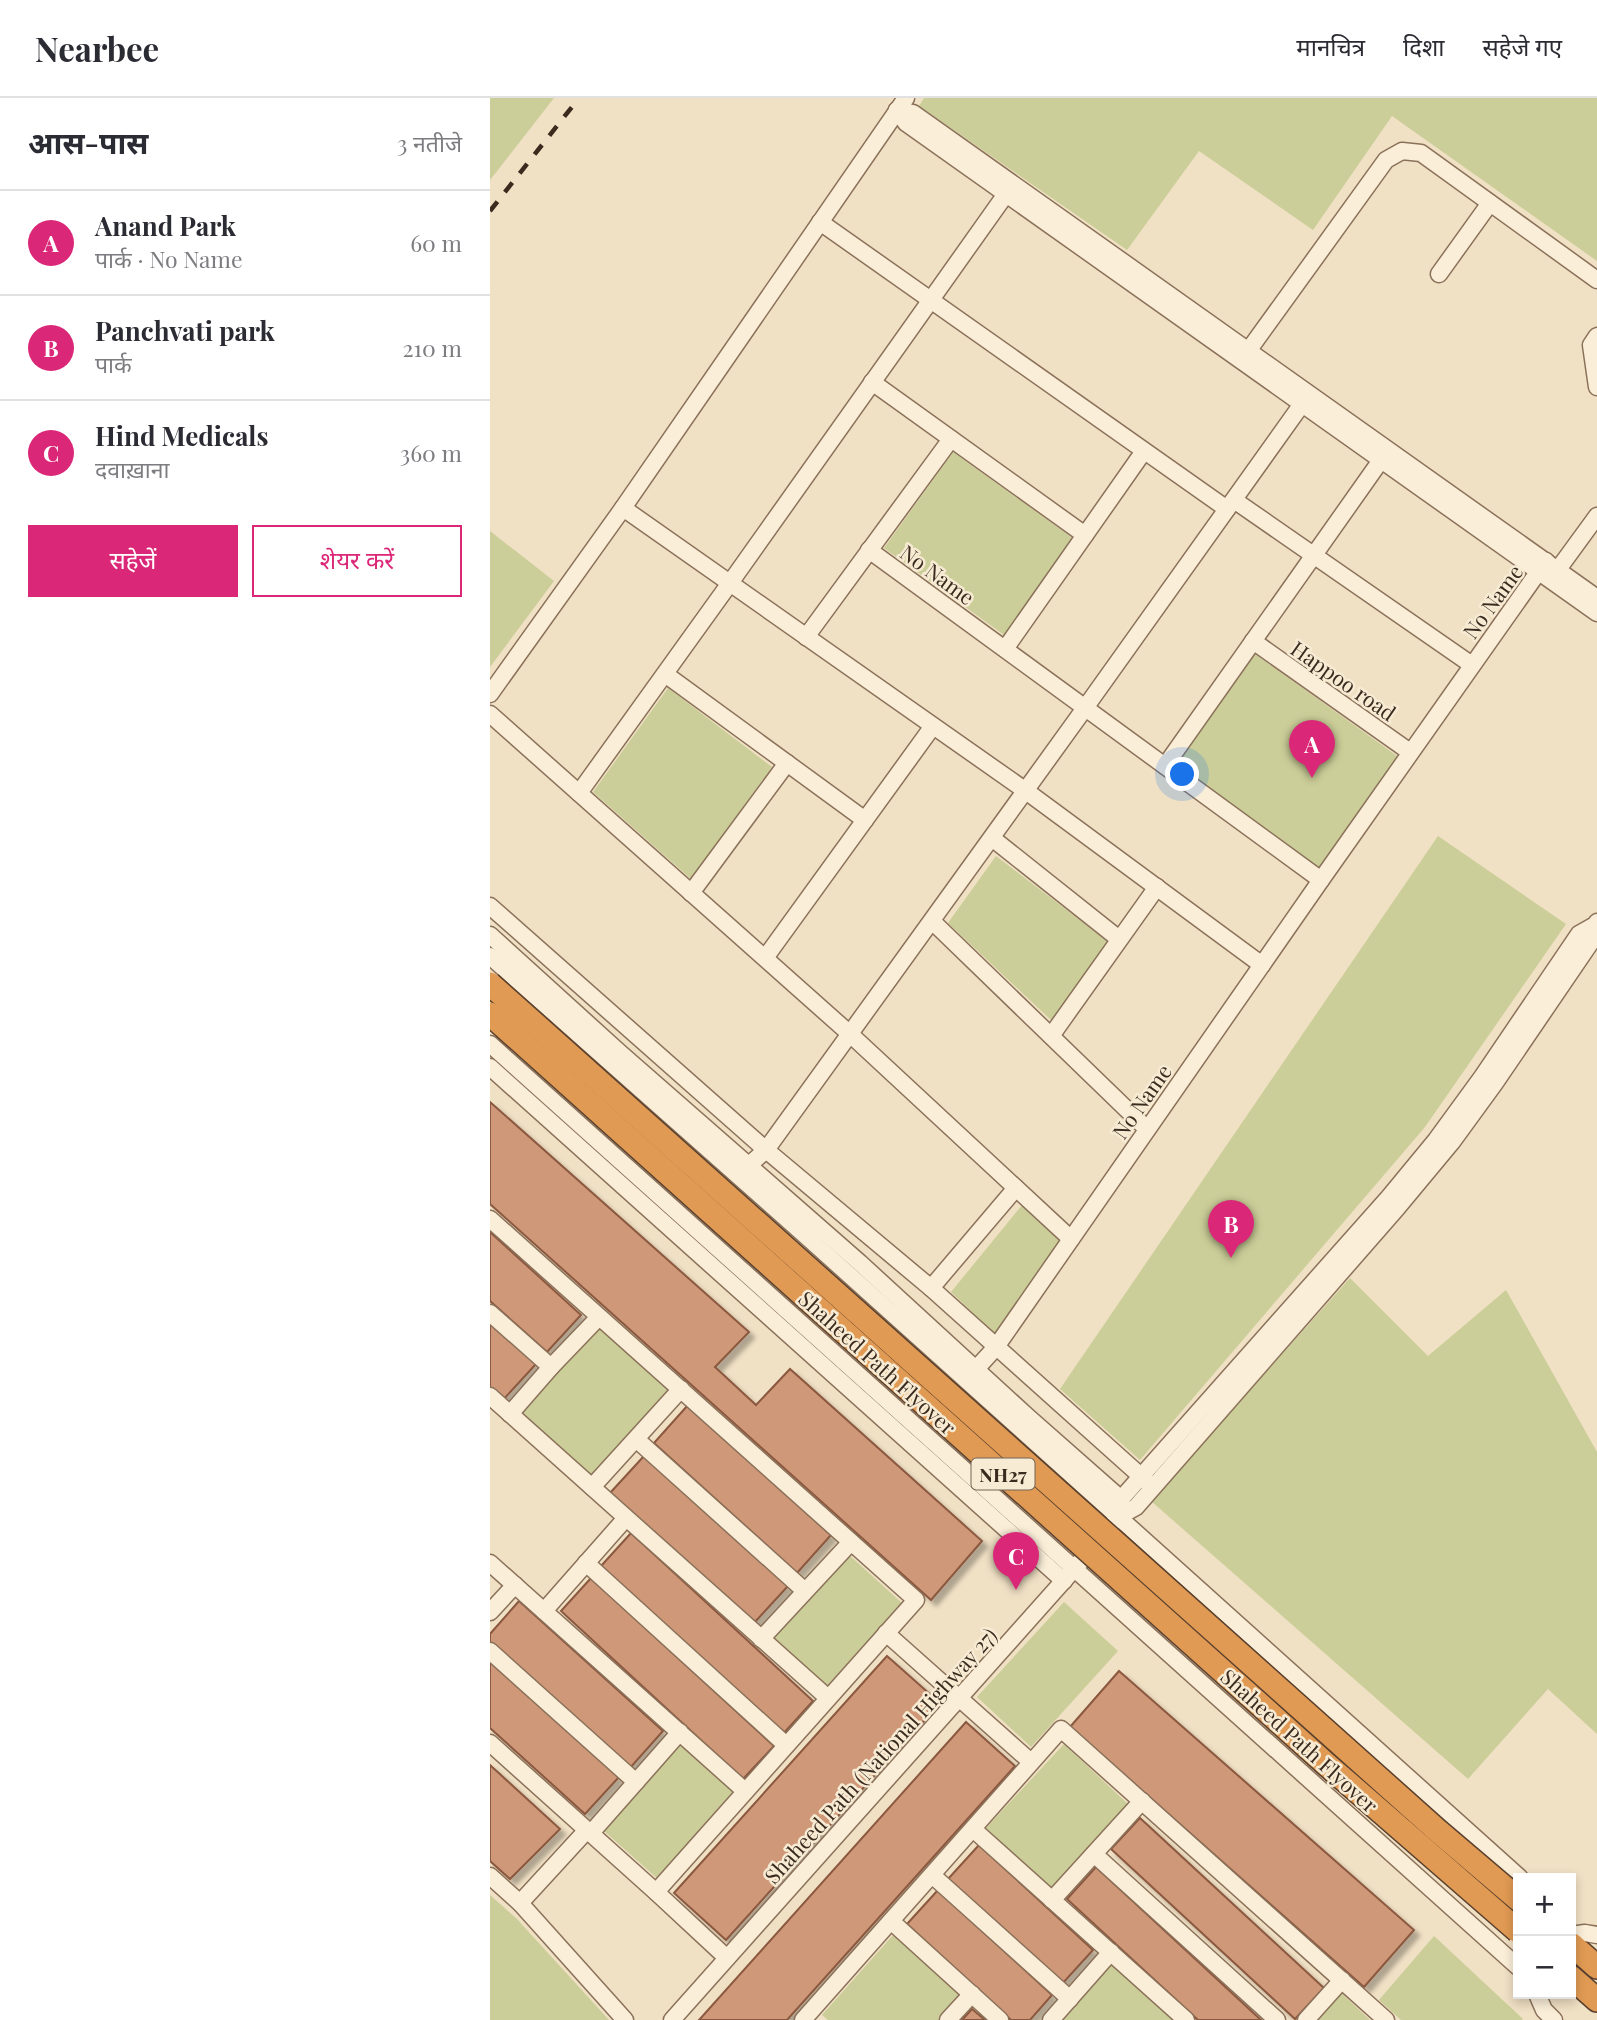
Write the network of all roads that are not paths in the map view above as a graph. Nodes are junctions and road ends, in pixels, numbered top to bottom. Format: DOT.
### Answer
graph roads {
  1 [pos="902,104"];
  2 [pos="1006,194"];
  3 [pos="1490,203"];
  4 [pos="820,222"];
  5 [pos="1439,274"];
  6 [pos="1597,279"];
  7 [pos="930,300"];
  8 [pos="1597,336"];
  9 [pos="1244,356"];
  10 [pos="872,382"];
  11 [pos="1597,387"];
  12 [pos="1302,404"];
  13 [pos="951,439"];
  14 [pos="1144,451"];
  15 [pos="1385,455"];
  16 [pos="1231,504"];
  17 [pos="624,508"];
  18 [pos="1597,516"];
  19 [pos="1085,535"];
  20 [pos="869,550"];
  21 [pos="1314,555"];
  22 [pos="1548,570"];
  23 [pos="730,583"];
  24 [pos="1597,598"];
  25 [pos="1597,612"];
  26 [pos="806,637"];
  27 [pos="1253,641"];
  28 [pos="1005,649"];
  29 [pos="1472,665"];
  30 [pos="665,674"];
  31 [pos="490,694"];
  32 [pos="1086,708"];
  33 [pos="490,714"];
  34 [pos="933,726"];
  35 [pos="1410,752"];
  36 [pos="787,764"];
  37 [pos="1166,766"];
  38 [pos="1026,791"];
  39 [pos="579,793"];
  40 [pos="864,820"];
  41 [pos="992,838"];
  42 [pos="1321,880"];
  43 [pos="1157,887"];
  44 [pos="691,892"];
  45 [pos="490,906"];
  46 [pos="932,920"];
  47 [pos="1596,923"];
  48 [pos="490,935"];
  49 [pos="1119,940"];
  50 [pos="490,956"];
  51 [pos="765,958"];
  52 [pos="1262,965"];
  53 [pos="490,984"];
  54 [pos="490,1014"];
  55 [pos="850,1034"];
  56 [pos="1051,1036"];
  57 [pos="490,1044"];
  58 [pos="490,1067"];
  59 [pos="1147,1129"];
  60 [pos="766,1150"];
  61 [pos="749,1166"];
  62 [pos="1016,1188"];
  63 [pos="490,1219"];
  64 [pos="1071,1239"];
  65 [pos="931,1288"];
  66 [pos="490,1312"];
  67 [pos="599,1317"];
  68 [pos="996,1347"];
  69 [pos="551,1367"];
  70 [pos="976,1369"];
  71 [pos="681,1389"];
  72 [pos="490,1396"];
  73 [pos="510,1414"];
  74 [pos="636,1439"];
  75 [pos="1147,1482"];
  76 [pos="592,1487"];
  77 [pos="1121,1499"];
  78 [pos="1118,1517"];
  79 [pos="626,1518"];
  80 [pos="851,1542"];
  81 [pos="490,1563"];
  82 [pos="586,1563"];
  83 [pos="1070,1575"];
  84 [pos="515,1585"];
  85 [pos="806,1591"];
  86 [pos="544,1611"];
  87 [pos="490,1612"];
  88 [pos="886,1633"];
  89 [pos="761,1639"];
  90 [pos="490,1651"];
  91 [pos="960,1697"];
  92 [pos="828,1698"];
  93 [pos="680,1731"];
  94 [pos="490,1743"];
  95 [pos="786,1745"];
  96 [pos="1031,1762"];
  97 [pos="636,1782"];
  98 [pos="745,1791"];
  99 [pos="1142,1801"];
  100 [pos="973,1829"];
  101 [pos="589,1831"];
  102 [pos="1094,1854"];
  103 [pos="1514,1873"];
  104 [pos="932,1875"];
  105 [pos="490,1876"];
  106 [pos="656,1892"];
  107 [pos="1513,1895"];
  108 [pos="1052,1900"];
  109 [pos="520,1903"];
  110 [pos="891,1921"];
  111 [pos="1513,1927"];
  112 [pos="1578,1934"];
  113 [pos="1111,1952"];
  114 [pos="727,1958"];
  115 [pos="1513,1963"];
  116 [pos="1597,1967"];
  117 [pos="1342,1980"];
  118 [pos="1576,1981"];
  119 [pos="972,1994"];
  120 [pos="1070,1999"];
  121 [pos="1539,1999"];
  122 [pos="1597,2000"];
  123 [pos="1545,2017"];
  124 [pos="810,2018"];
  125 [pos="625,2020"];
  126 [pos="672,2020"];
  127 [pos="948,2020"];
  128 [pos="1000,2020"];
  129 [pos="1051,2020"];
  130 [pos="1186,2020"];
  131 [pos="1277,2020"];
  132 [pos="1306,2020"];
  133 [pos="1386,2020"];
  1 -- 2 [label="street"];
  1 -- 4 [label="street"];
  1 -- 9 [label="street"];
  2 -- 7 [label="street"];
  2 -- 9 [label="street"];
  3 -- 5 [label="street"];
  3 -- 6 [label="street"];
  3 -- 9 [label="street"];
  4 -- 7 [label="street, No Name"];
  4 -- 17 [label="street"];
  7 -- 10 [label="street"];
  7 -- 14 [label="street, No Name"];
  8 -- 11 [label="street"];
  9 -- 12 [label="street"];
  9 -- 15 [label="street"];
  10 -- 13 [label="street"];
  10 -- 23 [label="street"];
  12 -- 15 [label="street"];
  12 -- 16 [label="street"];
  13 -- 19 [label="street"];
  13 -- 20 [label="street"];
  14 -- 16 [label="street, No Name"];
  14 -- 19 [label="street"];
  15 -- 21 [label="street"];
  15 -- 22 [label="street"];
  16 -- 21 [label="street, No Name"];
  16 -- 32 [label="street"];
  17 -- 23 [label="street"];
  17 -- 31 [label="street"];
  18 -- 22 [label="street, No Name"];
  19 -- 28 [label="street"];
  20 -- 26 [label="street"];
  20 -- 28 [label="street, No Name"];
  21 -- 27 [label="street"];
  21 -- 29 [label="street, No Name"];
  22 -- 24 [label="street"];
  22 -- 25 [label="street"];
  22 -- 29 [label="street, No Name"];
  23 -- 26 [label="street"];
  23 -- 30 [label="street"];
  26 -- 34 [label="street"];
  27 -- 35 [label="street, Happoo road"];
  27 -- 37 [label="street"];
  28 -- 32 [label="street, No Name"];
  29 -- 35 [label="street, No Name"];
  30 -- 36 [label="street"];
  30 -- 39 [label="street"];
  32 -- 37 [label="street, No Name"];
  32 -- 38 [label="street"];
  33 -- 39 [label="street"];
  34 -- 38 [label="street"];
  34 -- 40 [label="street"];
  35 -- 42 [label="street, No Name"];
  36 -- 40 [label="street"];
  36 -- 44 [label="street"];
  37 -- 42 [label="street, No Name"];
  38 -- 41 [label="street"];
  38 -- 43 [label="street"];
  39 -- 44 [label="street"];
  40 -- 51 [label="street"];
  41 -- 46 [label="street"];
  41 -- 49 [label="street"];
  42 -- 52 [label="street, No Name"];
  43 -- 49 [label="street"];
  43 -- 52 [label="street"];
  44 -- 51 [label="street"];
  45 -- 60 [label="street"];
  46 -- 55 [label="street"];
  46 -- 56 [label="street"];
  47 -- 75 [label="street"];
  48 -- 61 [label="street"];
  49 -- 56 [label="street"];
  50 -- 78 [label="street"];
  51 -- 55 [label="street"];
  52 -- 59 [label="street, No Name"];
  53 -- 107 [label="highway, Shaheed Path Flyover / NH27, bridge"];
  54 -- 111 [label="highway, Shaheed Path Flyover / NH27, bridge"];
  55 -- 60 [label="street"];
  55 -- 62 [label="street"];
  56 -- 59 [label="street"];
  57 -- 83 [label="street"];
  58 -- 83 [label="street"];
  59 -- 64 [label="street, No Name"];
  60 -- 61 [label="street"];
  60 -- 65 [label="street"];
  61 -- 70 [label="street"];
  62 -- 64 [label="street"];
  62 -- 65 [label="street"];
  63 -- 67 [label="street"];
  64 -- 68 [label="street, No Name"];
  65 -- 68 [label="street"];
  66 -- 69 [label="street"];
  67 -- 69 [label="street"];
  67 -- 71 [label="street"];
  68 -- 70 [label="street, No Name"];
  68 -- 75 [label="street"];
  69 -- 73 [label="street"];
  70 -- 77 [label="street"];
  71 -- 74 [label="street"];
  71 -- 80 [label="street"];
  72 -- 73 [label="street"];
  73 -- 76 [label="street"];
  74 -- 76 [label="street"];
  74 -- 85 [label="street"];
  75 -- 77 [label="street"];
  75 -- 78 [label="street, Shaheed Path (National Highway 27)"];
  76 -- 79 [label="street"];
  77 -- 78 [label="street"];
  78 -- 83 [label="street, Shaheed Path (National Highway 27)"];
  78 -- 103 [label="street"];
  79 -- 82 [label="street"];
  79 -- 89 [label="street"];
  80 -- 85 [label="street"];
  80 -- 88 [label="street"];
  81 -- 84 [label="street"];
  82 -- 86 [label="street"];
  82 -- 95 [label="street"];
  83 -- 91 [label="street, Shaheed Path (National Highway 27)"];
  83 -- 115 [label="street"];
  84 -- 86 [label="street"];
  84 -- 87 [label="street"];
  85 -- 89 [label="street"];
  86 -- 93 [label="street"];
  88 -- 91 [label="street"];
  88 -- 92 [label="street"];
  89 -- 92 [label="street"];
  90 -- 97 [label="street"];
  91 -- 96 [label="street"];
  91 -- 114 [label="street, Shaheed Path (National Highway 27)"];
  92 -- 95 [label="street"];
  93 -- 97 [label="street"];
  93 -- 98 [label="street"];
  94 -- 101 [label="street"];
  95 -- 98 [label="street"];
  96 -- 99 [label="street"];
  96 -- 100 [label="street"];
  97 -- 101 [label="street"];
  98 -- 106 [label="street"];
  99 -- 102 [label="street"];
  99 -- 117 [label="street"];
  100 -- 104 [label="street"];
  100 -- 108 [label="street"];
  101 -- 106 [label="street"];
  101 -- 109 [label="street"];
  102 -- 108 [label="street"];
  102 -- 131 [label="street"];
  104 -- 110 [label="street"];
  104 -- 120 [label="street"];
  105 -- 109 [label="street"];
  106 -- 114 [label="street"];
  108 -- 113 [label="street"];
  109 -- 125 [label="street"];
  110 -- 119 [label="street"];
  110 -- 124 [label="street"];
  112 -- 116 [label="highway"];
  113 -- 120 [label="street"];
  113 -- 130 [label="street"];
  114 -- 126 [label="street, Shaheed Path (National Highway 27)"];
  117 -- 132 [label="street"];
  117 -- 133 [label="street"];
  118 -- 122 [label="highway"];
  119 -- 127 [label="street"];
  119 -- 128 [label="street"];
  120 -- 129 [label="street"];
  121 -- 123 [label="street"];
}
